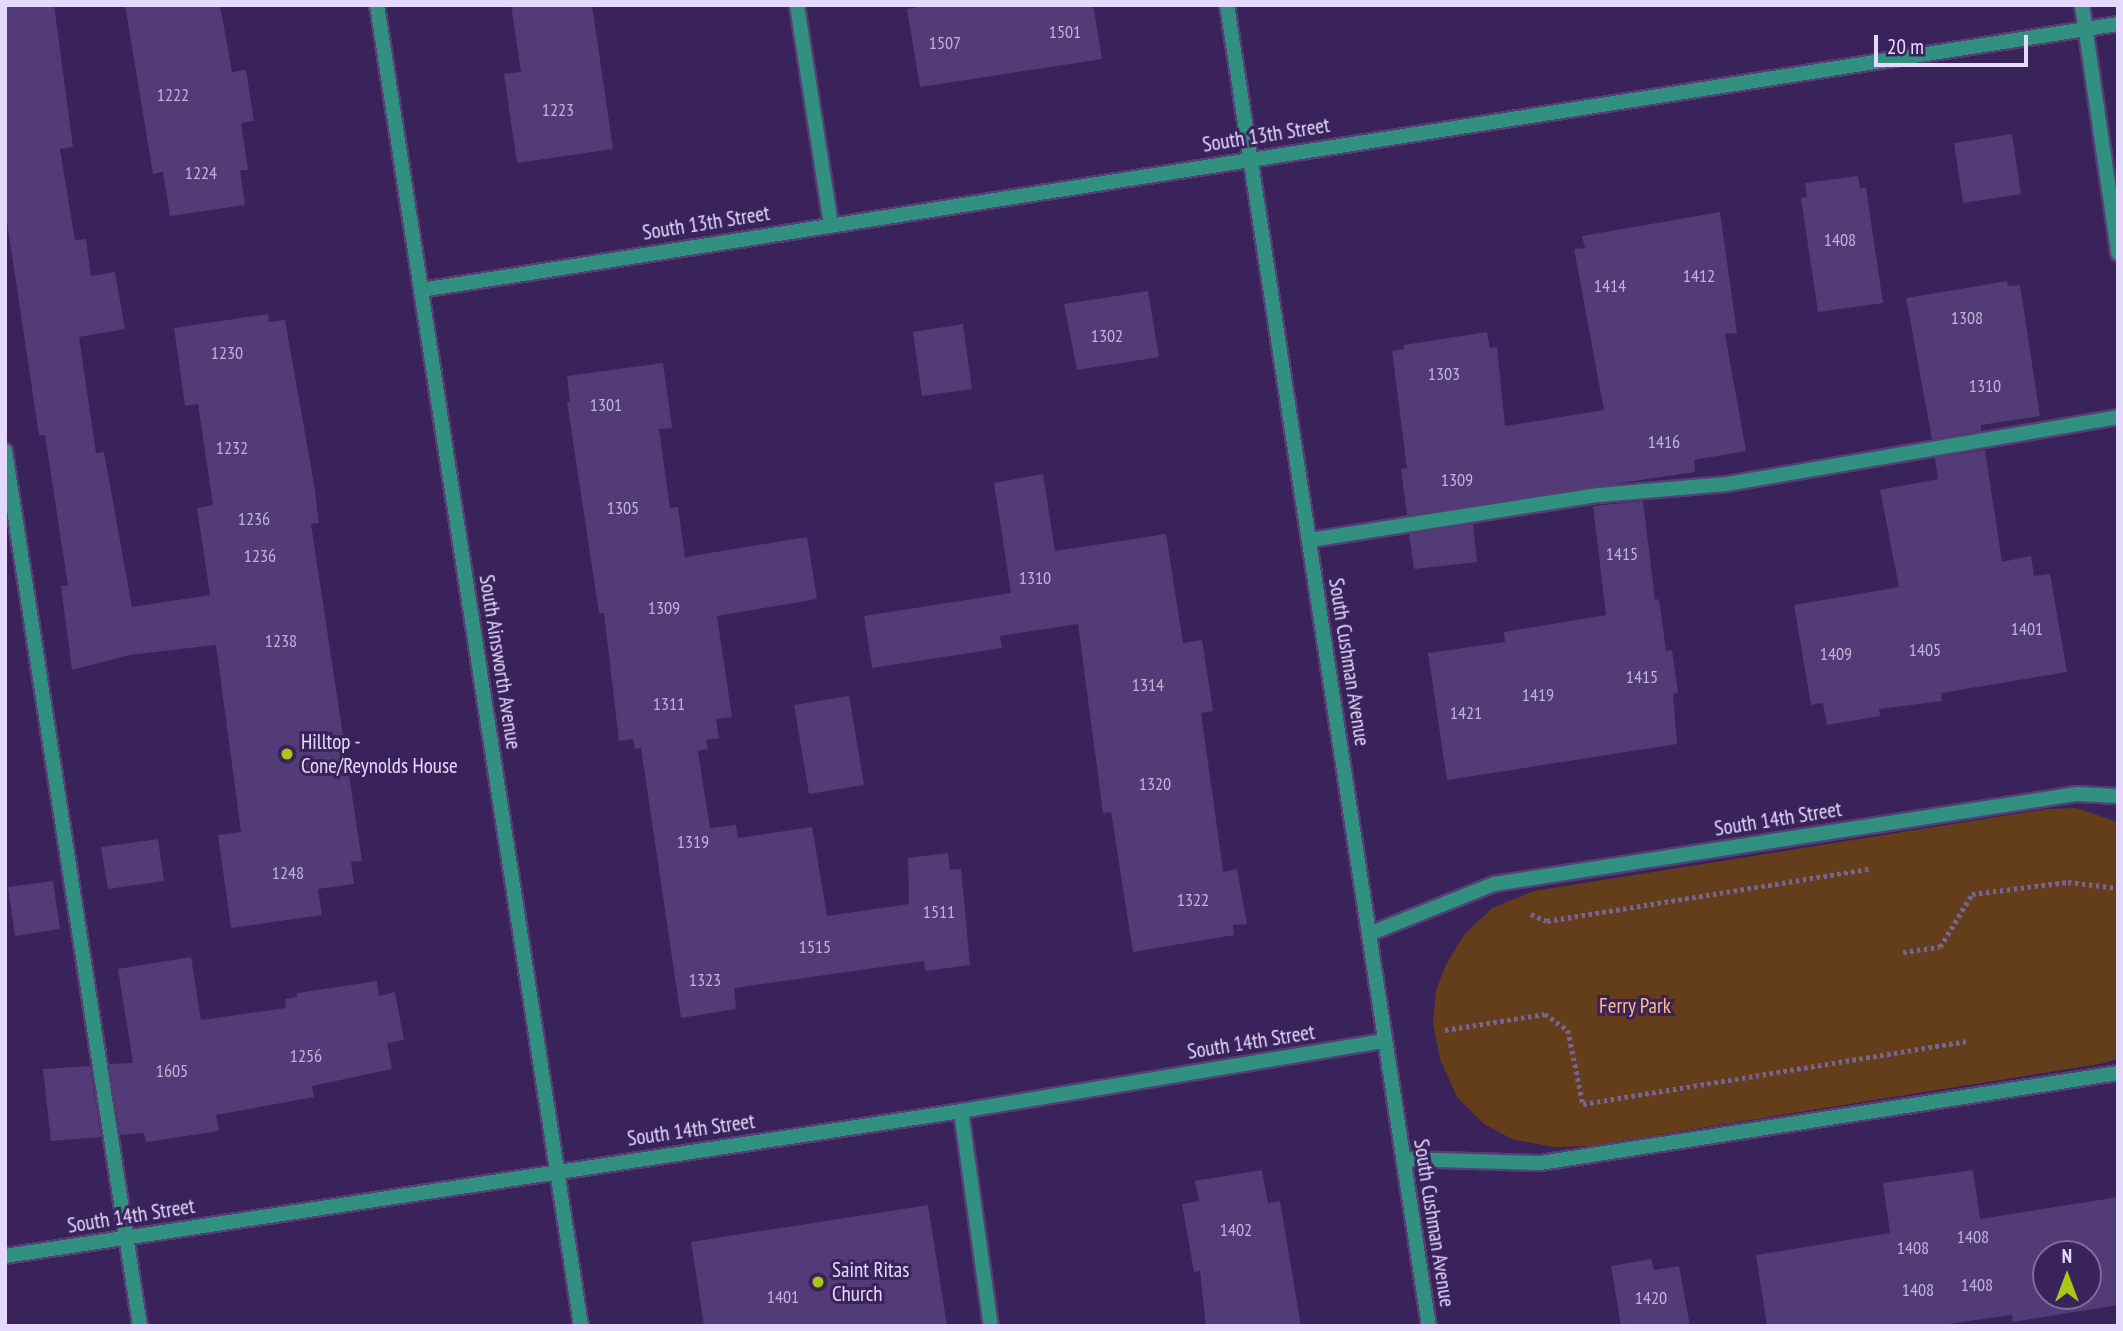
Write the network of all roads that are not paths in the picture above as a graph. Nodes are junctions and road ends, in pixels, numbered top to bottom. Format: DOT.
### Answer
graph roads {
  1 [pos="377,5"];
  2 [pos="797,5"];
  3 [pos="1227,5"];
  4 [pos="2082,5"];
  5 [pos="2118,24"];
  6 [pos="2086,29"];
  7 [pos="1251,159"];
  8 [pos="831,225"];
  9 [pos="2118,253"];
  10 [pos="421,290"];
  11 [pos="2118,417"];
  12 [pos="5,451"];
  13 [pos="1310,540"];
  14 [pos="2118,796"];
  15 [pos="1369,934"];
  16 [pos="1383,1041"];
  17 [pos="2118,1073"];
  18 [pos="961,1111"];
  19 [pos="1403,1159"];
  20 [pos="557,1171"];
  21 [pos="126,1237"];
  22 [pos="5,1256"];
  23 [pos="141,1326"];
  24 [pos="581,1326"];
  25 [pos="991,1326"];
  26 [pos="1429,1326"];
  1 -- 10 [label="street, South Ainsworth Avenue"];
  2 -- 8 [label="street"];
  3 -- 7 [label="street, South Cushman Avenue"];
  4 -- 6 [label="street"];
  5 -- 6 [label="street, South 13th Street"];
  6 -- 7 [label="street, South 13th Street"];
  6 -- 9 [label="street"];
  7 -- 8 [label="street, South 13th Street"];
  7 -- 13 [label="street, South Cushman Avenue"];
  8 -- 10 [label="street, South 13th Street"];
  10 -- 20 [label="street, South Ainsworth Avenue"];
  11 -- 13 [label="street"];
  12 -- 21 [label="street"];
  13 -- 15 [label="street, South Cushman Avenue"];
  14 -- 15 [label="street, South 14th Street"];
  15 -- 16 [label="street, South Cushman Avenue"];
  16 -- 18 [label="street, South 14th Street"];
  16 -- 19 [label="street, South Cushman Avenue"];
  17 -- 19 [label="street"];
  18 -- 20 [label="street, South 14th Street"];
  18 -- 25 [label="street"];
  19 -- 26 [label="street, South Cushman Avenue"];
  20 -- 21 [label="street, South 14th Street"];
  20 -- 24 [label="street, South Ainsworth Avenue"];
  21 -- 22 [label="street, South 14th Street"];
  21 -- 23 [label="street"];
}
